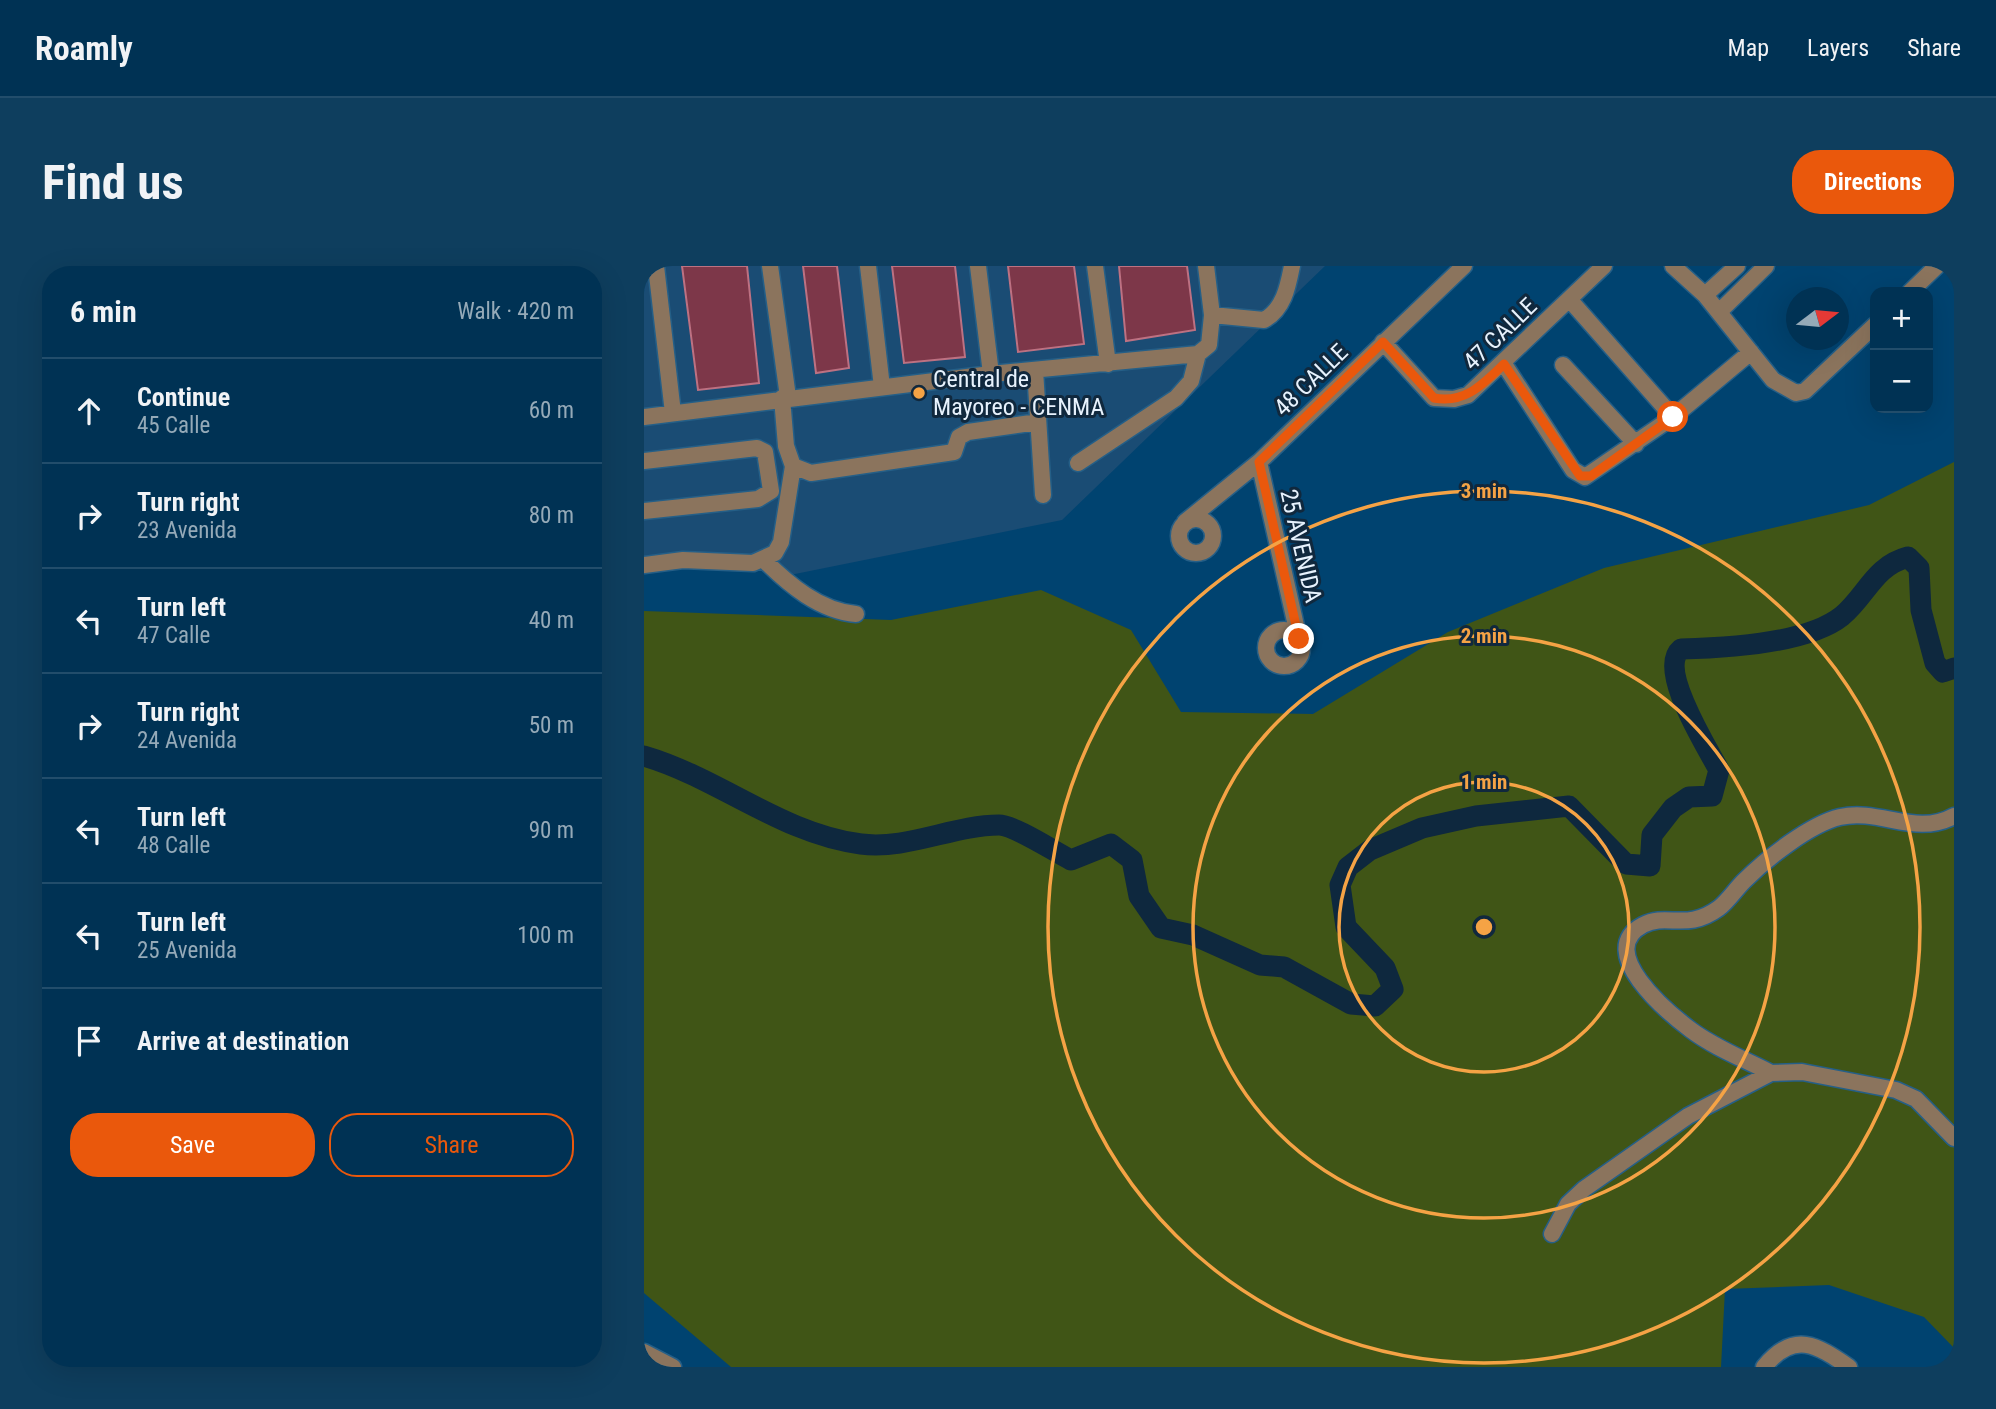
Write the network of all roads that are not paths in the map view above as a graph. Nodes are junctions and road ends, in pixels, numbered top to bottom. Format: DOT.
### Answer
graph roads {
  1 [pos="656,266"];
  2 [pos="770,266"];
  3 [pos="868,266"];
  4 [pos="978,266"];
  5 [pos="1095,266"];
  6 [pos="1206,266"];
  7 [pos="1292,266"];
  8 [pos="1464,266"];
  9 [pos="1604,266"];
  10 [pos="1673,266"];
  11 [pos="1737,266"];
  12 [pos="1766,266"];
  13 [pos="1937,266"];
  14 [pos="1915,287"];
  15 [pos="1705,295"];
  16 [pos="1569,299"];
  17 [pos="1719,312"];
  18 [pos="1212,315"];
  19 [pos="1870,330"];
  20 [pos="1383,342"];
  21 [pos="1204,350"];
  22 [pos="1751,352"];
  23 [pos="1108,364"];
  24 [pos="1504,364"];
  25 [pos="1563,365"];
  26 [pos="1035,370"];
  27 [pos="991,374"];
  28 [pos="883,387"];
  29 [pos="785,398"];
  30 [pos="673,413"];
  31 [pos="644,417"];
  32 [pos="1673,417"];
  33 [pos="1038,422"];
  34 [pos="1636,444"];
  35 [pos="644,461"];
  36 [pos="1259,462"];
  37 [pos="1078,463"];
  38 [pos="793,466"];
  39 [pos="1043,495"];
  40 [pos="644,511"];
  41 [pos="1185,522"];
  42 [pos="764,560"];
  43 [pos="644,565"];
  44 [pos="856,614"];
  45 [pos="1299,639"];
  46 [pos="1954,816"];
  47 [pos="1771,1073"];
  48 [pos="1954,1138"];
  49 [pos="1552,1234"];
  50 [pos="644,1352"];
  51 [pos="673,1367"];
  52 [pos="1764,1367"];
  53 [pos="1849,1367"];
  1 -- 30 [label="street"];
  2 -- 29 [label="street"];
  3 -- 28 [label="street"];
  4 -- 27 [label="street"];
  5 -- 23 [label="street"];
  6 -- 18 [label="street"];
  7 -- 18 [label="street"];
  8 -- 20 [label="street, 48 CALLE"];
  9 -- 16 [label="street, 47 CALLE"];
  10 -- 15 [label="street"];
  11 -- 15 [label="street"];
  12 -- 17 [label="street"];
  13 -- 14 [label="street"];
  15 -- 17 [label="street"];
  16 -- 24 [label="street, 47 CALLE"];
  16 -- 32 [label="street"];
  17 -- 22 [label="street"];
  18 -- 21 [label="street"];
  19 -- 22 [label="street"];
  20 -- 24 [label="street, 47 CALLE"];
  20 -- 36 [label="street, 48 CALLE"];
  21 -- 23 [label="street"];
  21 -- 37 [label="street"];
  22 -- 32 [label="street"];
  23 -- 26 [label="street"];
  24 -- 34 [label="street"];
  25 -- 34 [label="street"];
  26 -- 27 [label="street"];
  26 -- 33 [label="street"];
  27 -- 28 [label="street"];
  28 -- 29 [label="street"];
  29 -- 30 [label="street"];
  29 -- 38 [label="street"];
  30 -- 31 [label="street"];
  32 -- 34 [label="street"];
  33 -- 38 [label="street"];
  33 -- 39 [label="street"];
  35 -- 40 [label="street"];
  36 -- 41 [label="street, 48 CALLE"];
  36 -- 45 [label="street, 25 AVENIDA"];
  38 -- 42 [label="street"];
  42 -- 43 [label="street"];
  42 -- 44 [label="street"];
  46 -- 47 [label="street"];
  47 -- 48 [label="street"];
  47 -- 49 [label="street"];
  50 -- 51 [label="street"];
  52 -- 53 [label="street"];
}
